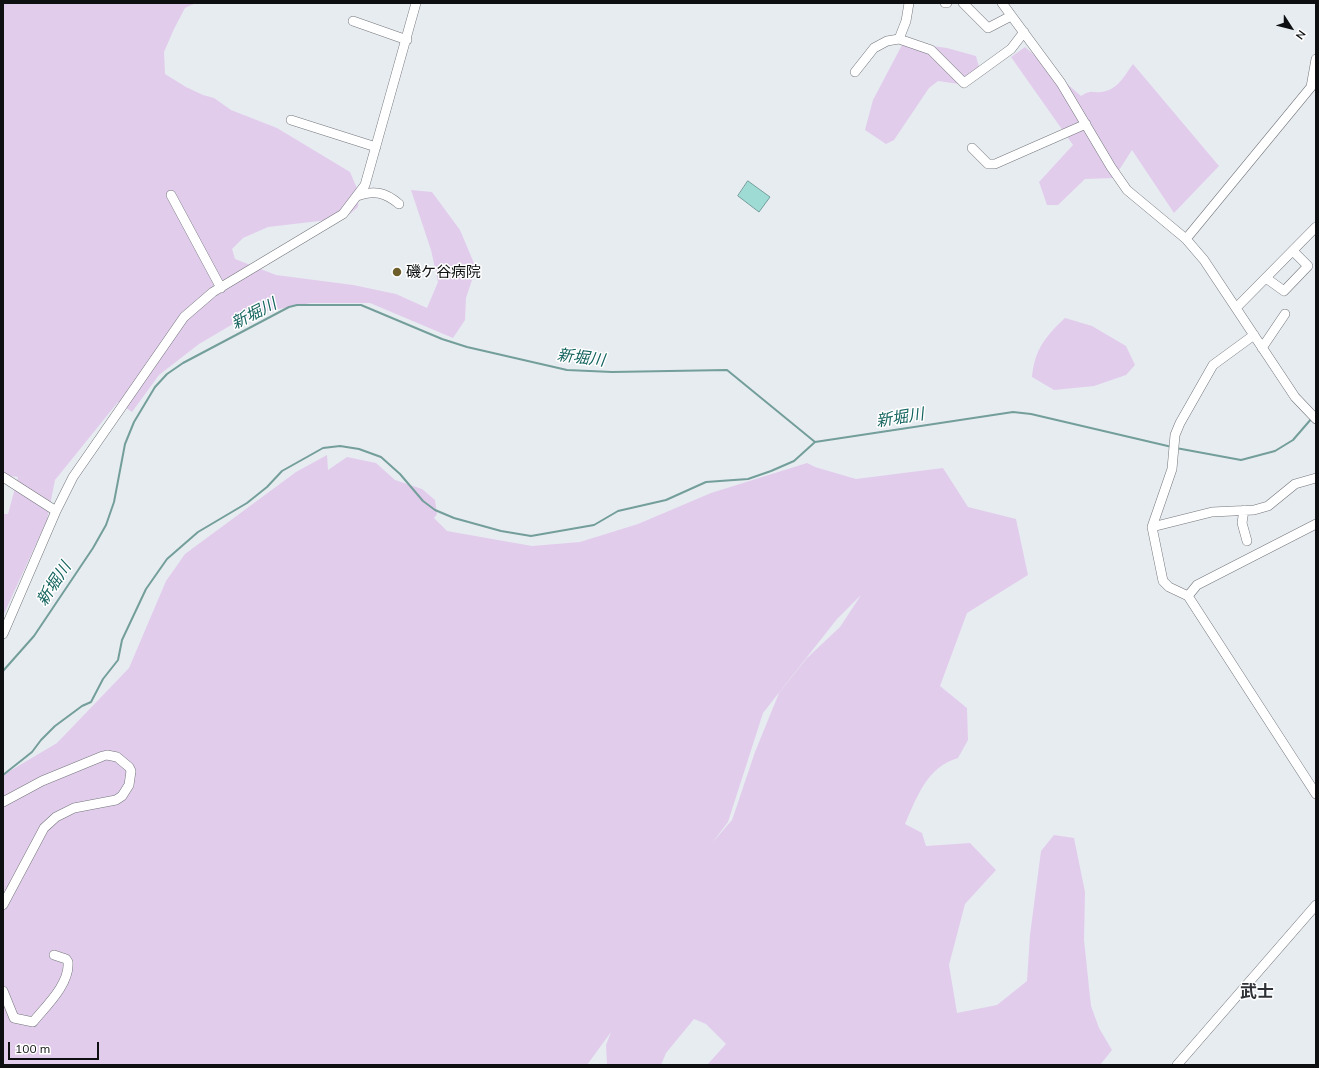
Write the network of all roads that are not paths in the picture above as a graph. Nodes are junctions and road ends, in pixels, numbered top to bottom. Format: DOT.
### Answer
graph roads {
  1 [pos="416,3"];
  2 [pos="909,3"];
  3 [pos="963,3"];
  4 [pos="1002,3"];
  5 [pos="1011,16"];
  6 [pos="353,22"];
  7 [pos="1024,32"];
  8 [pos="899,39"];
  9 [pos="407,40"];
  10 [pos="1316,59"];
  11 [pos="855,72"];
  12 [pos="291,120"];
  13 [pos="1086,124"];
  14 [pos="376,147"];
  15 [pos="972,148"];
  16 [pos="171,195"];
  17 [pos="357,196"];
  18 [pos="399,204"];
  19 [pos="1316,227"];
  20 [pos="1186,239"];
  21 [pos="1292,251"];
  22 [pos="1266,278"];
  23 [pos="221,288"];
  24 [pos="1236,308"];
  25 [pos="1285,314"];
  26 [pos="1254,335"];
  27 [pos="1262,348"];
  28 [pos="1316,419"];
  29 [pos="3,477"];
  30 [pos="1316,478"];
  31 [pos="1244,510"];
  32 [pos="56,511"];
  33 [pos="1316,524"];
  34 [pos="1152,527"];
  35 [pos="1247,541"];
  36 [pos="1188,596"];
  37 [pos="3,634"];
  38 [pos="1316,794"];
  39 [pos="3,802"];
  40 [pos="3,905"];
  41 [pos="1316,905"];
  42 [pos="54,955"];
  43 [pos="3,991"];
  44 [pos="1176,1065"];
  1 -- 9 [label="street"];
  2 -- 8 [label="street"];
  3 -- 5 [label="street"];
  4 -- 5 [label="street"];
  5 -- 7 [label="street"];
  6 -- 9 [label="street"];
  7 -- 8 [label="street"];
  7 -- 13 [label="street"];
  8 -- 11 [label="street"];
  9 -- 14 [label="street"];
  10 -- 20 [label="street"];
  12 -- 14 [label="street"];
  13 -- 15 [label="street"];
  13 -- 20 [label="street"];
  14 -- 17 [label="street"];
  16 -- 23 [label="street"];
  17 -- 18 [label="street"];
  17 -- 23 [label="street"];
  19 -- 21 [label="street"];
  20 -- 24 [label="street"];
  21 -- 22 [label="street"];
  21 -- 22 [label="street"];
  22 -- 24 [label="street"];
  23 -- 32 [label="street"];
  24 -- 26 [label="street"];
  25 -- 27 [label="street"];
  26 -- 27 [label="street"];
  26 -- 34 [label="street"];
  27 -- 28 [label="street"];
  29 -- 32 [label="street"];
  30 -- 31 [label="street"];
  31 -- 34 [label="street"];
  31 -- 35 [label="street"];
  32 -- 37 [label="street"];
  33 -- 36 [label="street"];
  34 -- 36 [label="street"];
  36 -- 38 [label="street"];
  39 -- 40 [label="street"];
  41 -- 44 [label="street"];
  42 -- 43 [label="street"];
}
